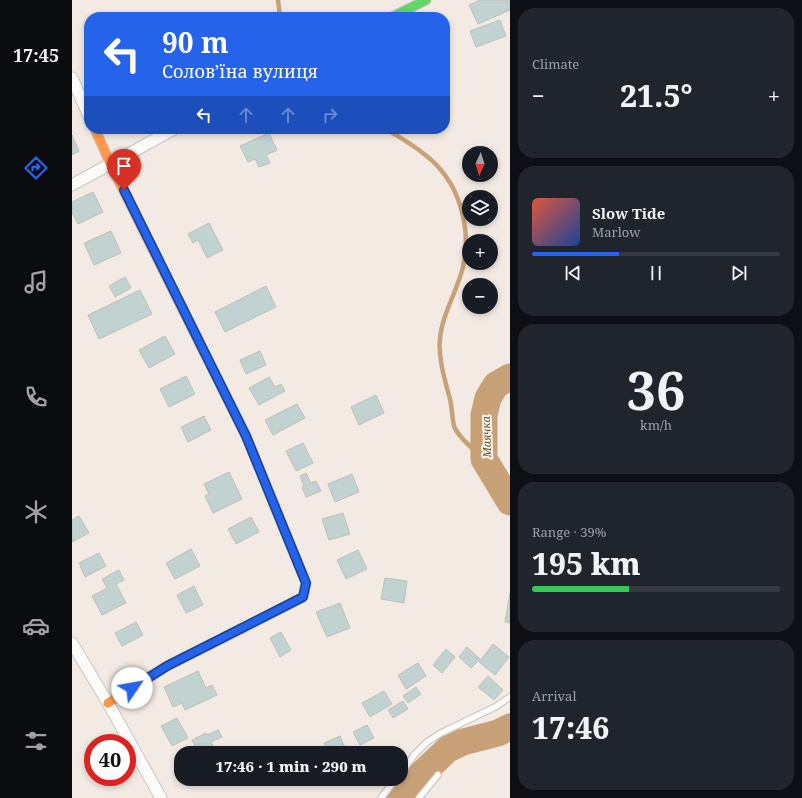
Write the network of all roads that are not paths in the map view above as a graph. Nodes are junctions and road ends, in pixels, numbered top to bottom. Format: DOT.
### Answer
graph roads {
  1 [pos="426,0"];
  2 [pos="402,12"];
  3 [pos="72,78"];
  4 [pos="84,105"];
  5 [pos="97,134"];
  6 [pos="165,134"];
  7 [pos="110,163"];
  8 [pos="72,185"];
  9 [pos="72,643"];
  10 [pos="510,697"];
  11 [pos="108,703"];
  12 [pos="408,764"];
  13 [pos="438,775"];
  14 [pos="390,786"];
  15 [pos="161,798"];
  16 [pos="381,798"];
  17 [pos="419,798"];
  1 -- 2 [label="street"];
  3 -- 4 [label="street"];
  5 -- 7 [label="street"];
  6 -- 7 [label="street"];
  7 -- 8 [label="street"];
  7 -- 11 [label="street"];
  9 -- 11 [label="street"];
  10 -- 12 [label="lane"];
  11 -- 15 [label="street"];
  13 -- 17 [label="lane"];
  14 -- 16 [label="lane"];
}
